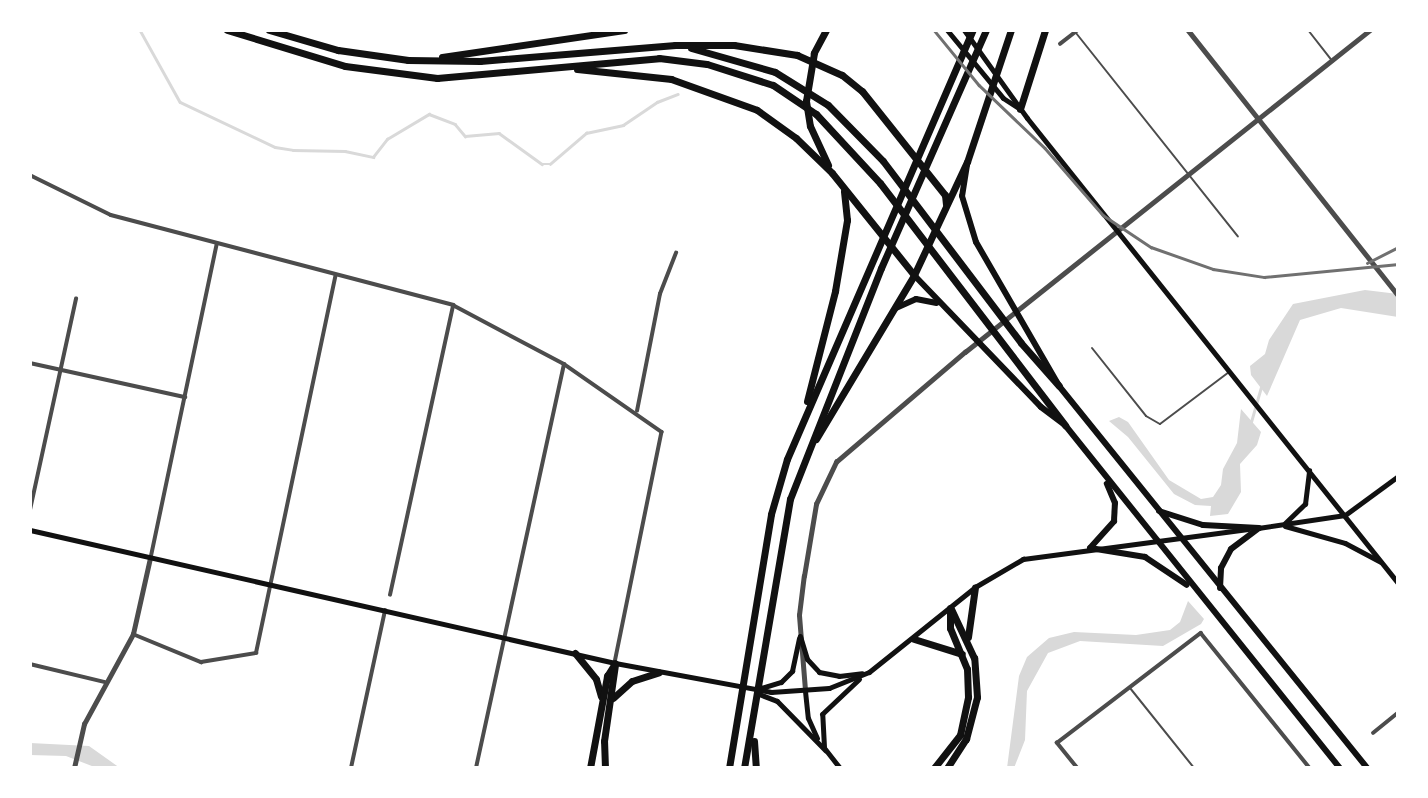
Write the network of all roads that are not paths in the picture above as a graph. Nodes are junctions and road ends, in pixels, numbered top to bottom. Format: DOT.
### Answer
graph roads {
  1 [pos="227,30"];
  2 [pos="269,30"];
  3 [pos="624,30"];
  4 [pos="826,30"];
  5 [pos="947,30"];
  6 [pos="964,30"];
  7 [pos="973,30"];
  8 [pos="986,30"];
  9 [pos="1011,30"];
  10 [pos="1045,30"];
  11 [pos="1188,30"];
  12 [pos="1308,30"];
  13 [pos="1370,30"];
  14 [pos="1077,31"];
  15 [pos="1060,44"];
  16 [pos="674,45"];
  17 [pos="408,60"];
  18 [pos="1332,60"];
  19 [pos="559,68"];
  20 [pos="1020,109"];
  21 [pos="1259,118"];
  22 [pos="967,162"];
  23 [pos="832,173"];
  24 [pos="1190,174"];
  25 [pos="30,175"];
  26 [pos="843,187"];
  27 [pos="945,207"];
  28 [pos="1117,232"];
  29 [pos="1238,237"];
  30 [pos="217,244"];
  31 [pos="676,253"];
  32 [pos="335,275"];
  33 [pos="914,275"];
  34 [pos="1398,295"];
  35 [pos="76,299"];
  36 [pos="939,303"];
  37 [pos="453,305"];
  38 [pos="895,308"];
  39 [pos="1092,348"];
  40 [pos="30,363"];
  41 [pos="564,364"];
  42 [pos="60,370"];
  43 [pos="1229,372"];
  44 [pos="1059,386"];
  45 [pos="185,397"];
  46 [pos="637,411"];
  47 [pos="802,421"];
  48 [pos="1065,425"];
  49 [pos="803,460"];
  50 [pos="1309,470"];
  51 [pos="1398,476"];
  52 [pos="1105,479"];
  53 [pos="30,510"];
  54 [pos="1156,510"];
  55 [pos="1345,515"];
  56 [pos="1282,525"];
  57 [pos="1259,528"];
  58 [pos="30,530"];
  59 [pos="1178,538"];
  60 [pos="1159,543"];
  61 [pos="1090,548"];
  62 [pos="150,558"];
  63 [pos="1382,564"];
  64 [pos="1398,583"];
  65 [pos="268,585"];
  66 [pos="975,587"];
  67 [pos="1220,588"];
  68 [pos="1196,593"];
  69 [pos="390,595"];
  70 [pos="950,608"];
  71 [pos="386,611"];
  72 [pos="133,634"];
  73 [pos="800,636"];
  74 [pos="503,638"];
  75 [pos="914,639"];
  76 [pos="970,644"];
  77 [pos="575,653"];
  78 [pos="962,654"];
  79 [pos="615,663"];
  80 [pos="30,664"];
  81 [pos="869,671"];
  82 [pos="659,672"];
  83 [pos="105,682"];
  84 [pos="1130,688"];
  85 [pos="744,689"];
  86 [pos="805,691"];
  87 [pos="605,703"];
  88 [pos="1398,713"];
  89 [pos="755,719"];
  90 [pos="1373,733"];
  91 [pos="825,750"];
  92 [pos="729,767"];
  93 [pos="74,768"];
  94 [pos="351,768"];
  95 [pos="476,768"];
  96 [pos="590,768"];
  97 [pos="605,768"];
  98 [pos="744,768"];
  99 [pos="756,768"];
  100 [pos="840,768"];
  101 [pos="934,768"];
  102 [pos="947,768"];
  103 [pos="1077,768"];
  104 [pos="1194,768"];
  105 [pos="1310,768"];
  106 [pos="1340,768"];
  107 [pos="1367,768"];
  1 -- 19 [label="highway"];
  2 -- 17 [label="highway"];
  3 -- 17 [label="highway"];
  4 -- 23 [label="highway"];
  5 -- 20 [label="main road"];
  6 -- 20 [label="main road"];
  7 -- 47 [label="highway"];
  8 -- 49 [label="highway"];
  9 -- 22 [label="highway"];
  10 -- 20 [label="highway"];
  11 -- 21 [label="street"];
  12 -- 18 [label="lane"];
  13 -- 18 [label="street"];
  14 -- 15 [label="street"];
  14 -- 24 [label="lane"];
  16 -- 17 [label="highway"];
  16 -- 27 [label="highway"];
  16 -- 44 [label="highway"];
  18 -- 21 [label="street"];
  19 -- 23 [label="highway"];
  19 -- 48 [label="highway"];
  20 -- 28 [label="main road"];
  21 -- 24 [label="street"];
  21 -- 34 [label="street"];
  22 -- 27 [label="highway"];
  22 -- 44 [label="highway"];
  23 -- 26 [label="highway"];
  24 -- 28 [label="street"];
  24 -- 29 [label="lane"];
  25 -- 30 [label="street"];
  26 -- 33 [label="highway"];
  26 -- 47 [label="highway"];
  27 -- 33 [label="highway"];
  28 -- 43 [label="main road"];
  28 -- 73 [label="street"];
  30 -- 32 [label="street"];
  30 -- 45 [label="street"];
  31 -- 46 [label="street"];
  32 -- 37 [label="street"];
  32 -- 65 [label="street"];
  33 -- 36 [label="highway"];
  33 -- 38 [label="highway"];
  35 -- 42 [label="street"];
  36 -- 38 [label="highway"];
  36 -- 48 [label="highway"];
  37 -- 41 [label="street"];
  37 -- 69 [label="street"];
  38 -- 49 [label="highway"];
  39 -- 43 [label="lane"];
  40 -- 42 [label="street"];
  41 -- 46 [label="street"];
  41 -- 74 [label="street"];
  42 -- 45 [label="street"];
  42 -- 53 [label="street"];
  43 -- 50 [label="main road"];
  44 -- 54 [label="highway"];
  45 -- 62 [label="street"];
  46 -- 79 [label="street"];
  47 -- 92 [label="highway"];
  48 -- 52 [label="highway"];
  49 -- 89 [label="highway"];
  50 -- 55 [label="main road"];
  50 -- 56 [label="main road"];
  51 -- 55 [label="main road"];
  52 -- 60 [label="highway"];
  52 -- 61 [label="highway"];
  54 -- 57 [label="highway"];
  54 -- 59 [label="highway"];
  55 -- 56 [label="main road"];
  55 -- 63 [label="main road"];
  56 -- 57 [label="main road"];
  56 -- 63 [label="main road"];
  57 -- 59 [label="main road"];
  57 -- 67 [label="highway"];
  58 -- 62 [label="main road"];
  59 -- 60 [label="main road"];
  59 -- 67 [label="highway"];
  60 -- 61 [label="main road"];
  60 -- 68 [label="highway"];
  61 -- 66 [label="main road"];
  61 -- 68 [label="highway"];
  62 -- 65 [label="main road"];
  62 -- 72 [label="street"];
  63 -- 64 [label="main road"];
  65 -- 71 [label="main road"];
  65 -- 72 [label="street"];
  66 -- 70 [label="main road"];
  66 -- 76 [label="highway"];
  67 -- 107 [label="highway"];
  68 -- 106 [label="highway"];
  70 -- 75 [label="main road"];
  70 -- 76 [label="highway"];
  70 -- 78 [label="highway"];
  71 -- 74 [label="main road"];
  71 -- 94 [label="street"];
  72 -- 83 [label="street"];
  73 -- 81 [label="main road"];
  73 -- 85 [label="main road"];
  73 -- 86 [label="street"];
  74 -- 77 [label="main road"];
  74 -- 95 [label="street"];
  75 -- 78 [label="highway"];
  75 -- 81 [label="main road"];
  76 -- 102 [label="highway"];
  77 -- 79 [label="main road"];
  77 -- 87 [label="highway"];
  78 -- 101 [label="highway"];
  79 -- 82 [label="main road"];
  79 -- 87 [label="highway"];
  80 -- 83 [label="street"];
  81 -- 86 [label="main road"];
  81 -- 91 [label="main road"];
  82 -- 85 [label="main road"];
  82 -- 87 [label="highway"];
  83 -- 93 [label="street"];
  84 -- 103 [label="street"];
  84 -- 104 [label="lane"];
  84 -- 105 [label="street"];
  85 -- 86 [label="main road"];
  85 -- 91 [label="main road"];
  86 -- 91 [label="main road"];
  87 -- 96 [label="highway"];
  87 -- 97 [label="highway"];
  88 -- 90 [label="street"];
  89 -- 98 [label="highway"];
  89 -- 99 [label="highway"];
  91 -- 100 [label="main road"];
}
